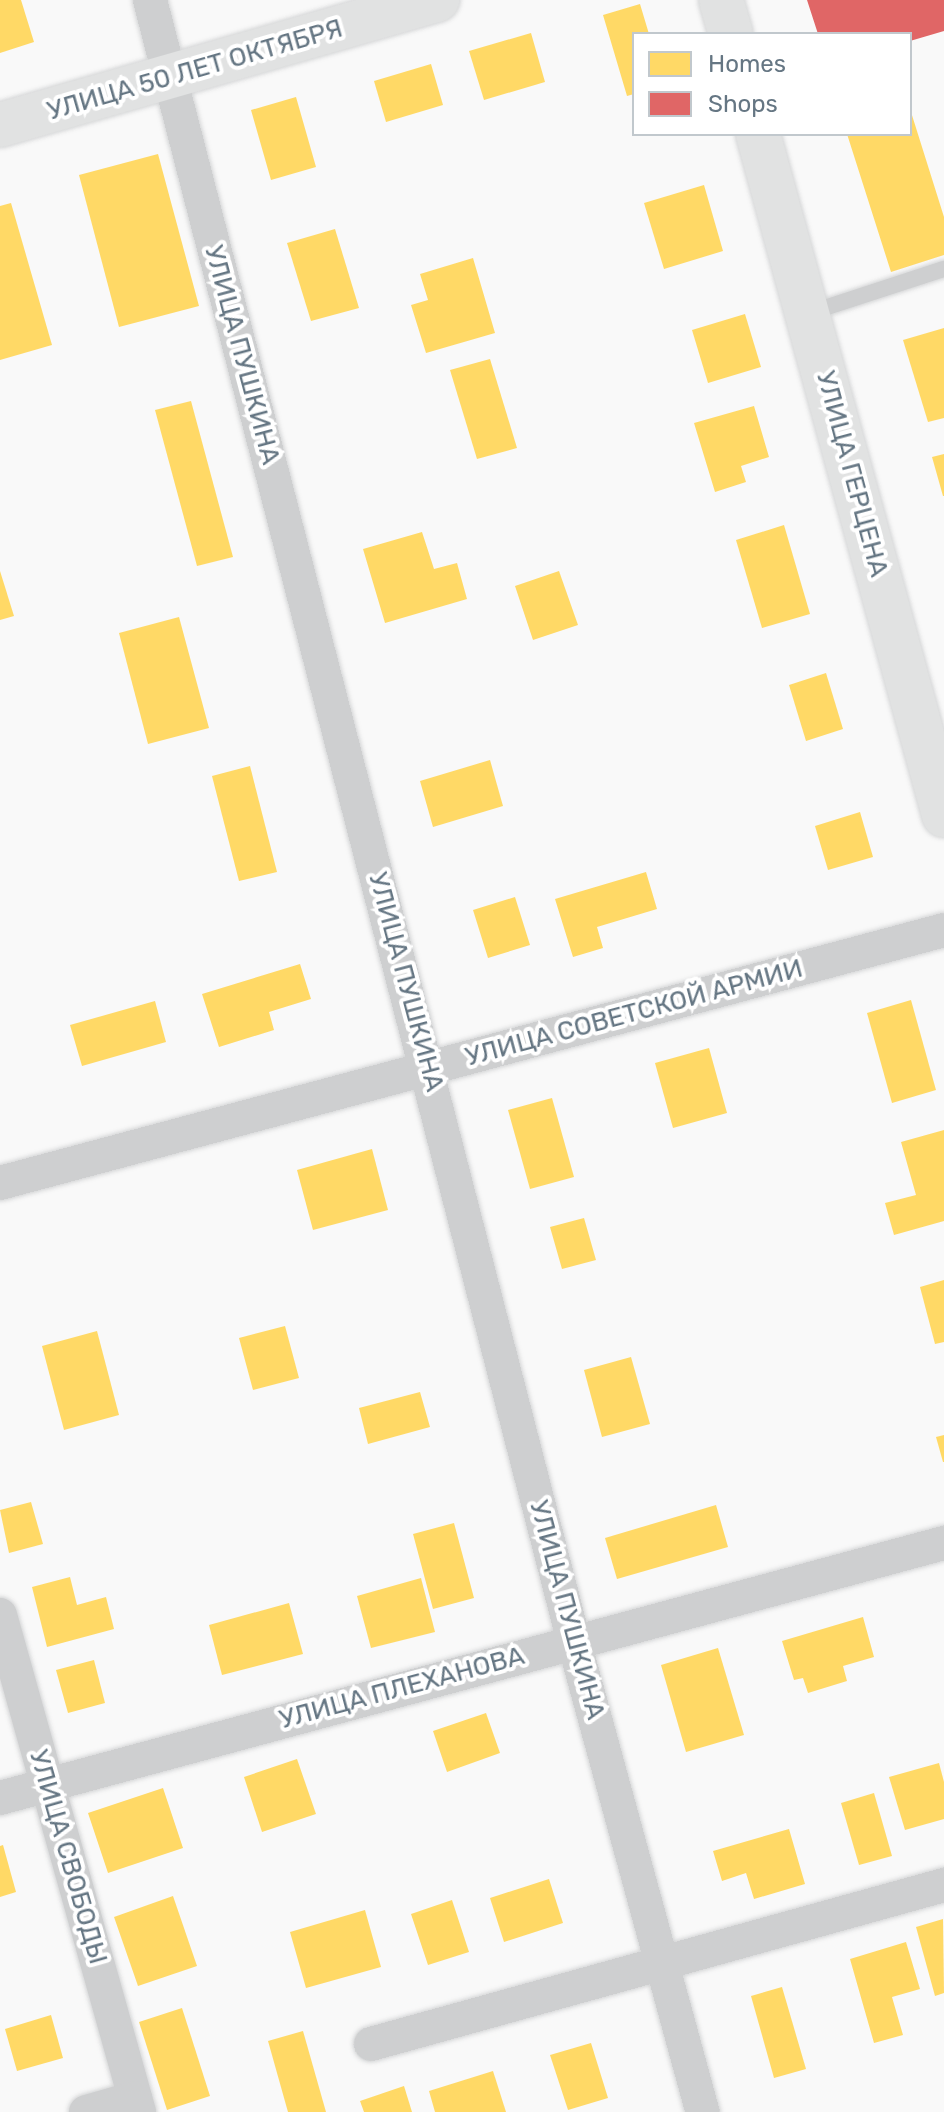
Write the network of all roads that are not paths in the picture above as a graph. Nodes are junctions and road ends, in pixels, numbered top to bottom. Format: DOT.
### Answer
graph roads {
  1 [pos="150,0"];
  2 [pos="437,0"];
  3 [pos="721,0"];
  4 [pos="730,32"];
  5 [pos="170,79"];
  6 [pos="0,125"];
  7 [pos="759,136"];
  8 [pos="944,269"];
  9 [pos="808,313"];
  10 [pos="944,815"];
  11 [pos="944,930"];
  12 [pos="428,1068"];
  13 [pos="0,1183"];
  14 [pos="944,1543"];
  15 [pos="0,1615"];
  16 [pos="574,1642"];
  17 [pos="47,1783"];
  18 [pos="0,1798"];
  19 [pos="944,1885"];
  20 [pos="663,1964"];
  21 [pos="371,2044"];
  22 [pos="137,2105"];
  23 [pos="86,2112"];
  24 [pos="703,2112"];
  1 -- 5 [label="street, УЛИЦА ПУШКИНА"];
  2 -- 5 [label="street, УЛИЦА 50 ЛЕТ ОКТЯБРЯ"];
  3 -- 4 [label="street"];
  5 -- 6 [label="street, УЛИЦА 50 ЛЕТ ОКТЯБРЯ"];
  5 -- 12 [label="street, УЛИЦА ПУШКИНА"];
  7 -- 9 [label="street, УЛИЦА ГЕРЦЕНА"];
  8 -- 9 [label="lane"];
  9 -- 10 [label="street, УЛИЦА ГЕРЦЕНА"];
  11 -- 12 [label="street, УЛИЦА СОВЕТСКОЙ АРМИИ"];
  12 -- 13 [label="street, УЛИЦА СОВЕТСКОЙ АРМИИ"];
  12 -- 16 [label="street, УЛИЦА ПУШКИНА"];
  14 -- 16 [label="street, УЛИЦА ПЛЕХАНОВА"];
  15 -- 17 [label="street, УЛИЦА СВОБОДЫ"];
  16 -- 17 [label="street, УЛИЦА ПЛЕХАНОВА"];
  16 -- 20 [label="street, УЛИЦА ПУШКИНА"];
  17 -- 18 [label="street, УЛИЦА ПЛЕХАНОВА"];
  17 -- 22 [label="street, УЛИЦА СВОБОДЫ"];
  19 -- 20 [label="street"];
  20 -- 21 [label="street"];
  20 -- 24 [label="street, УЛИЦА ПУШКИНА"];
  22 -- 23 [label="street, УЛИЦА СВОБОДЫ"];
}
